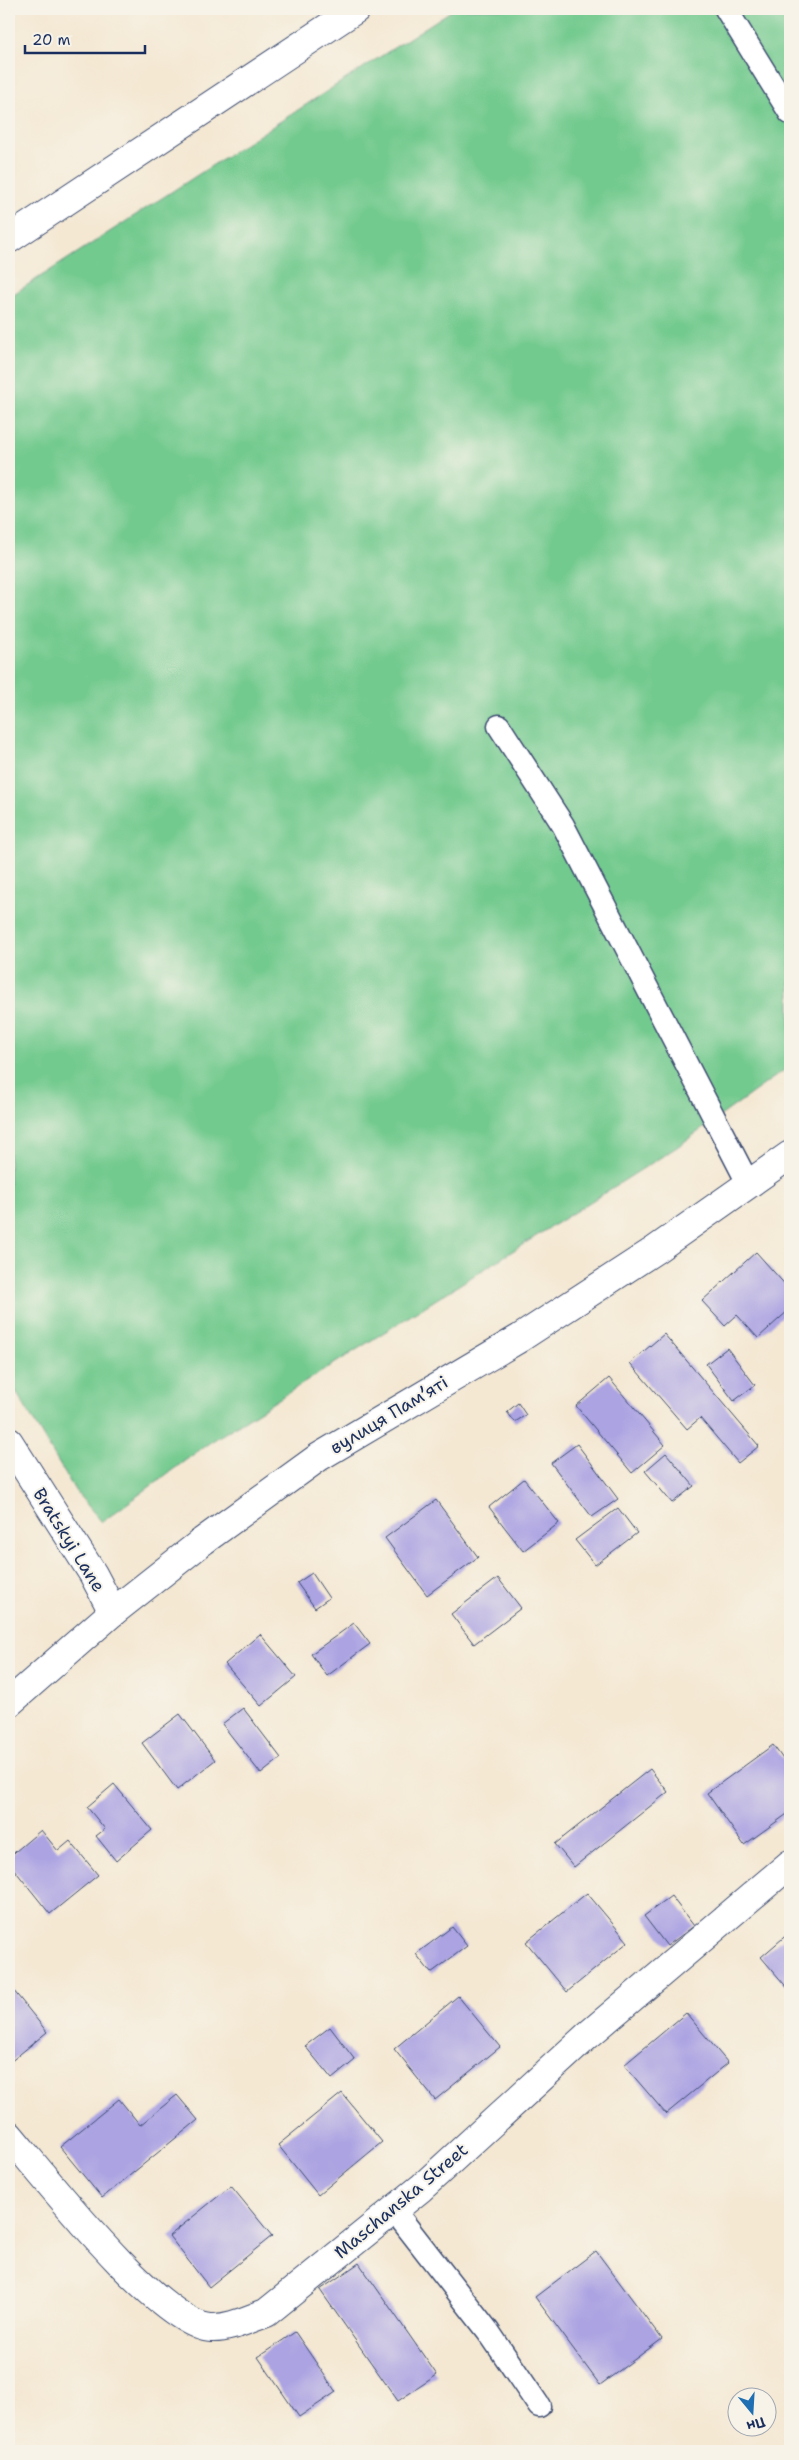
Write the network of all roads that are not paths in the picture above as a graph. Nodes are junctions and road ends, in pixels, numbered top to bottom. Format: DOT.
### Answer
graph roads {
  1 [pos="356,9"];
  2 [pos="726,9"];
  3 [pos="790,114"];
  4 [pos="9,239"];
  5 [pos="499,726"];
  6 [pos="790,1155"];
  7 [pos="749,1185"];
  8 [pos="9,1442"];
  9 [pos="113,1612"];
  10 [pos="9,1703"];
  11 [pos="790,1864"];
  12 [pos="9,2135"];
  13 [pos="393,2210"];
  14 [pos="539,2406"];
  1 -- 4 [label="street"];
  2 -- 3 [label="lane"];
  5 -- 7 [label="lane"];
  6 -- 7 [label="street, вулиця Памʼяті"];
  7 -- 9 [label="street, вулиця Памʼяті"];
  8 -- 9 [label="street, Bratskyi Lane"];
  9 -- 10 [label="street, вулиця Памʼяті"];
  11 -- 13 [label="street, Maschanska Street"];
  12 -- 13 [label="street, Maschanska Street"];
  13 -- 14 [label="lane"];
}
